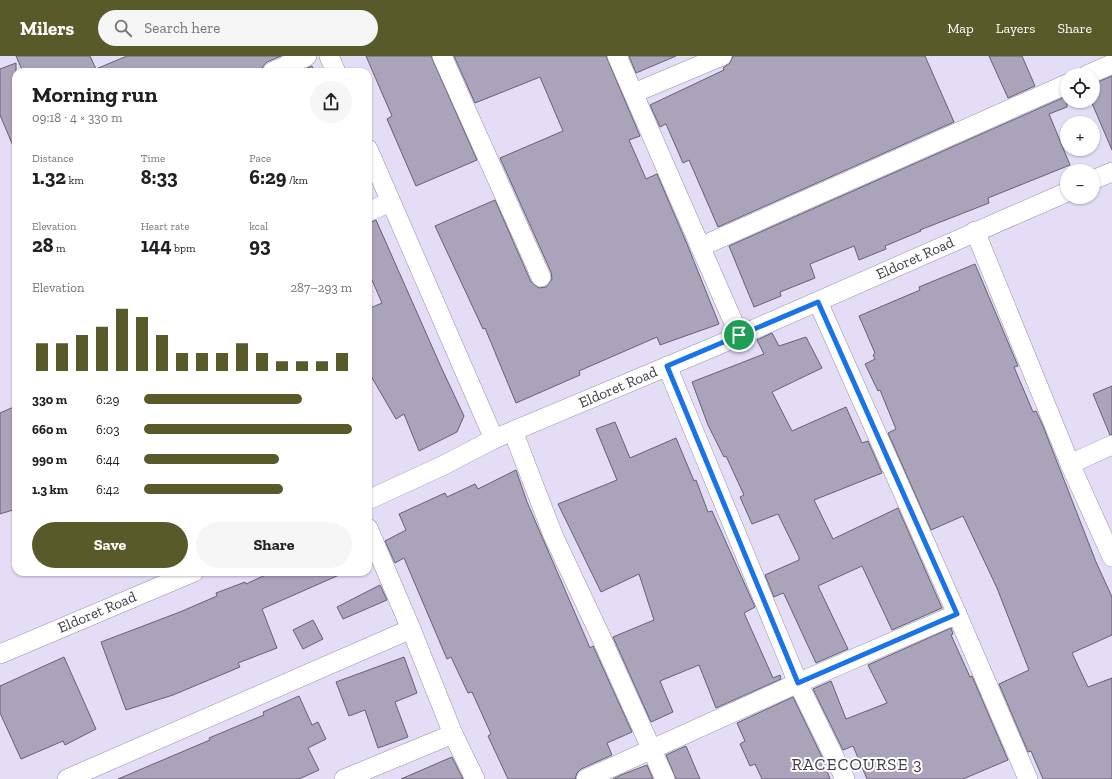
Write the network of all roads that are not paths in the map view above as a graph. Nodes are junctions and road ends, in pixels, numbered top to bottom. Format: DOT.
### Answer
graph roads {
  1 [pos="307,56"];
  2 [pos="329,56"];
  3 [pos="442,56"];
  4 [pos="618,56"];
  5 [pos="722,56"];
  6 [pos="1112,64"];
  7 [pos="281,68"];
  8 [pos="334,68"];
  9 [pos="1100,69"];
  10 [pos="1060,87"];
  11 [pos="634,94"];
  12 [pos="372,159"];
  13 [pos="1112,172"];
  14 [pos="1100,177"];
  15 [pos="1060,195"];
  16 [pos="390,202"];
  17 [pos="372,210"];
  18 [pos="975,231"];
  19 [pos="700,247"];
  20 [pos="541,277"];
  21 [pos="818,302"];
  22 [pos="739,335"];
  23 [pos="667,366"];
  24 [pos="513,431"];
  25 [pos="494,439"];
  26 [pos="1112,445"];
  27 [pos="1070,464"];
  28 [pos="372,498"];
  29 [pos="372,537"];
  30 [pos="1112,557"];
  31 [pos="185,576"];
  32 [pos="957,614"];
  33 [pos="411,629"];
  34 [pos="0,654"];
  35 [pos="798,683"];
  36 [pos="453,734"];
  37 [pos="652,750"];
  38 [pos="67,779"];
  39 [pos="344,779"];
  40 [pos="475,779"];
  41 [pos="586,779"];
  42 [pos="665,779"];
  43 [pos="845,779"];
  44 [pos="1028,779"];
  1 -- 7 [label="street"];
  2 -- 8 [label="street"];
  3 -- 20 [label="street"];
  4 -- 11 [label="street"];
  5 -- 11 [label="street"];
  6 -- 9 [label="street"];
  10 -- 19 [label="street"];
  11 -- 19 [label="street"];
  12 -- 16 [label="street"];
  13 -- 14 [label="street"];
  15 -- 18 [label="street, Eldoret Road"];
  16 -- 17 [label="street"];
  16 -- 25 [label="street"];
  18 -- 21 [label="street, Eldoret Road"];
  18 -- 27 [label="street"];
  19 -- 22 [label="street"];
  21 -- 22 [label="street, Eldoret Road"];
  21 -- 32 [label="street"];
  22 -- 23 [label="street, Eldoret Road"];
  23 -- 24 [label="street, Eldoret Road"];
  23 -- 35 [label="street"];
  24 -- 25 [label="street, Eldoret Road"];
  24 -- 37 [label="street"];
  25 -- 28 [label="street, Eldoret Road"];
  26 -- 27 [label="street"];
  27 -- 30 [label="street"];
  29 -- 33 [label="street"];
  31 -- 34 [label="street, Eldoret Road"];
  32 -- 35 [label="street"];
  32 -- 44 [label="street"];
  33 -- 36 [label="street"];
  33 -- 38 [label="street"];
  35 -- 37 [label="street"];
  35 -- 43 [label="street"];
  36 -- 39 [label="street"];
  36 -- 40 [label="street"];
  37 -- 41 [label="street"];
  37 -- 42 [label="street"];
}
